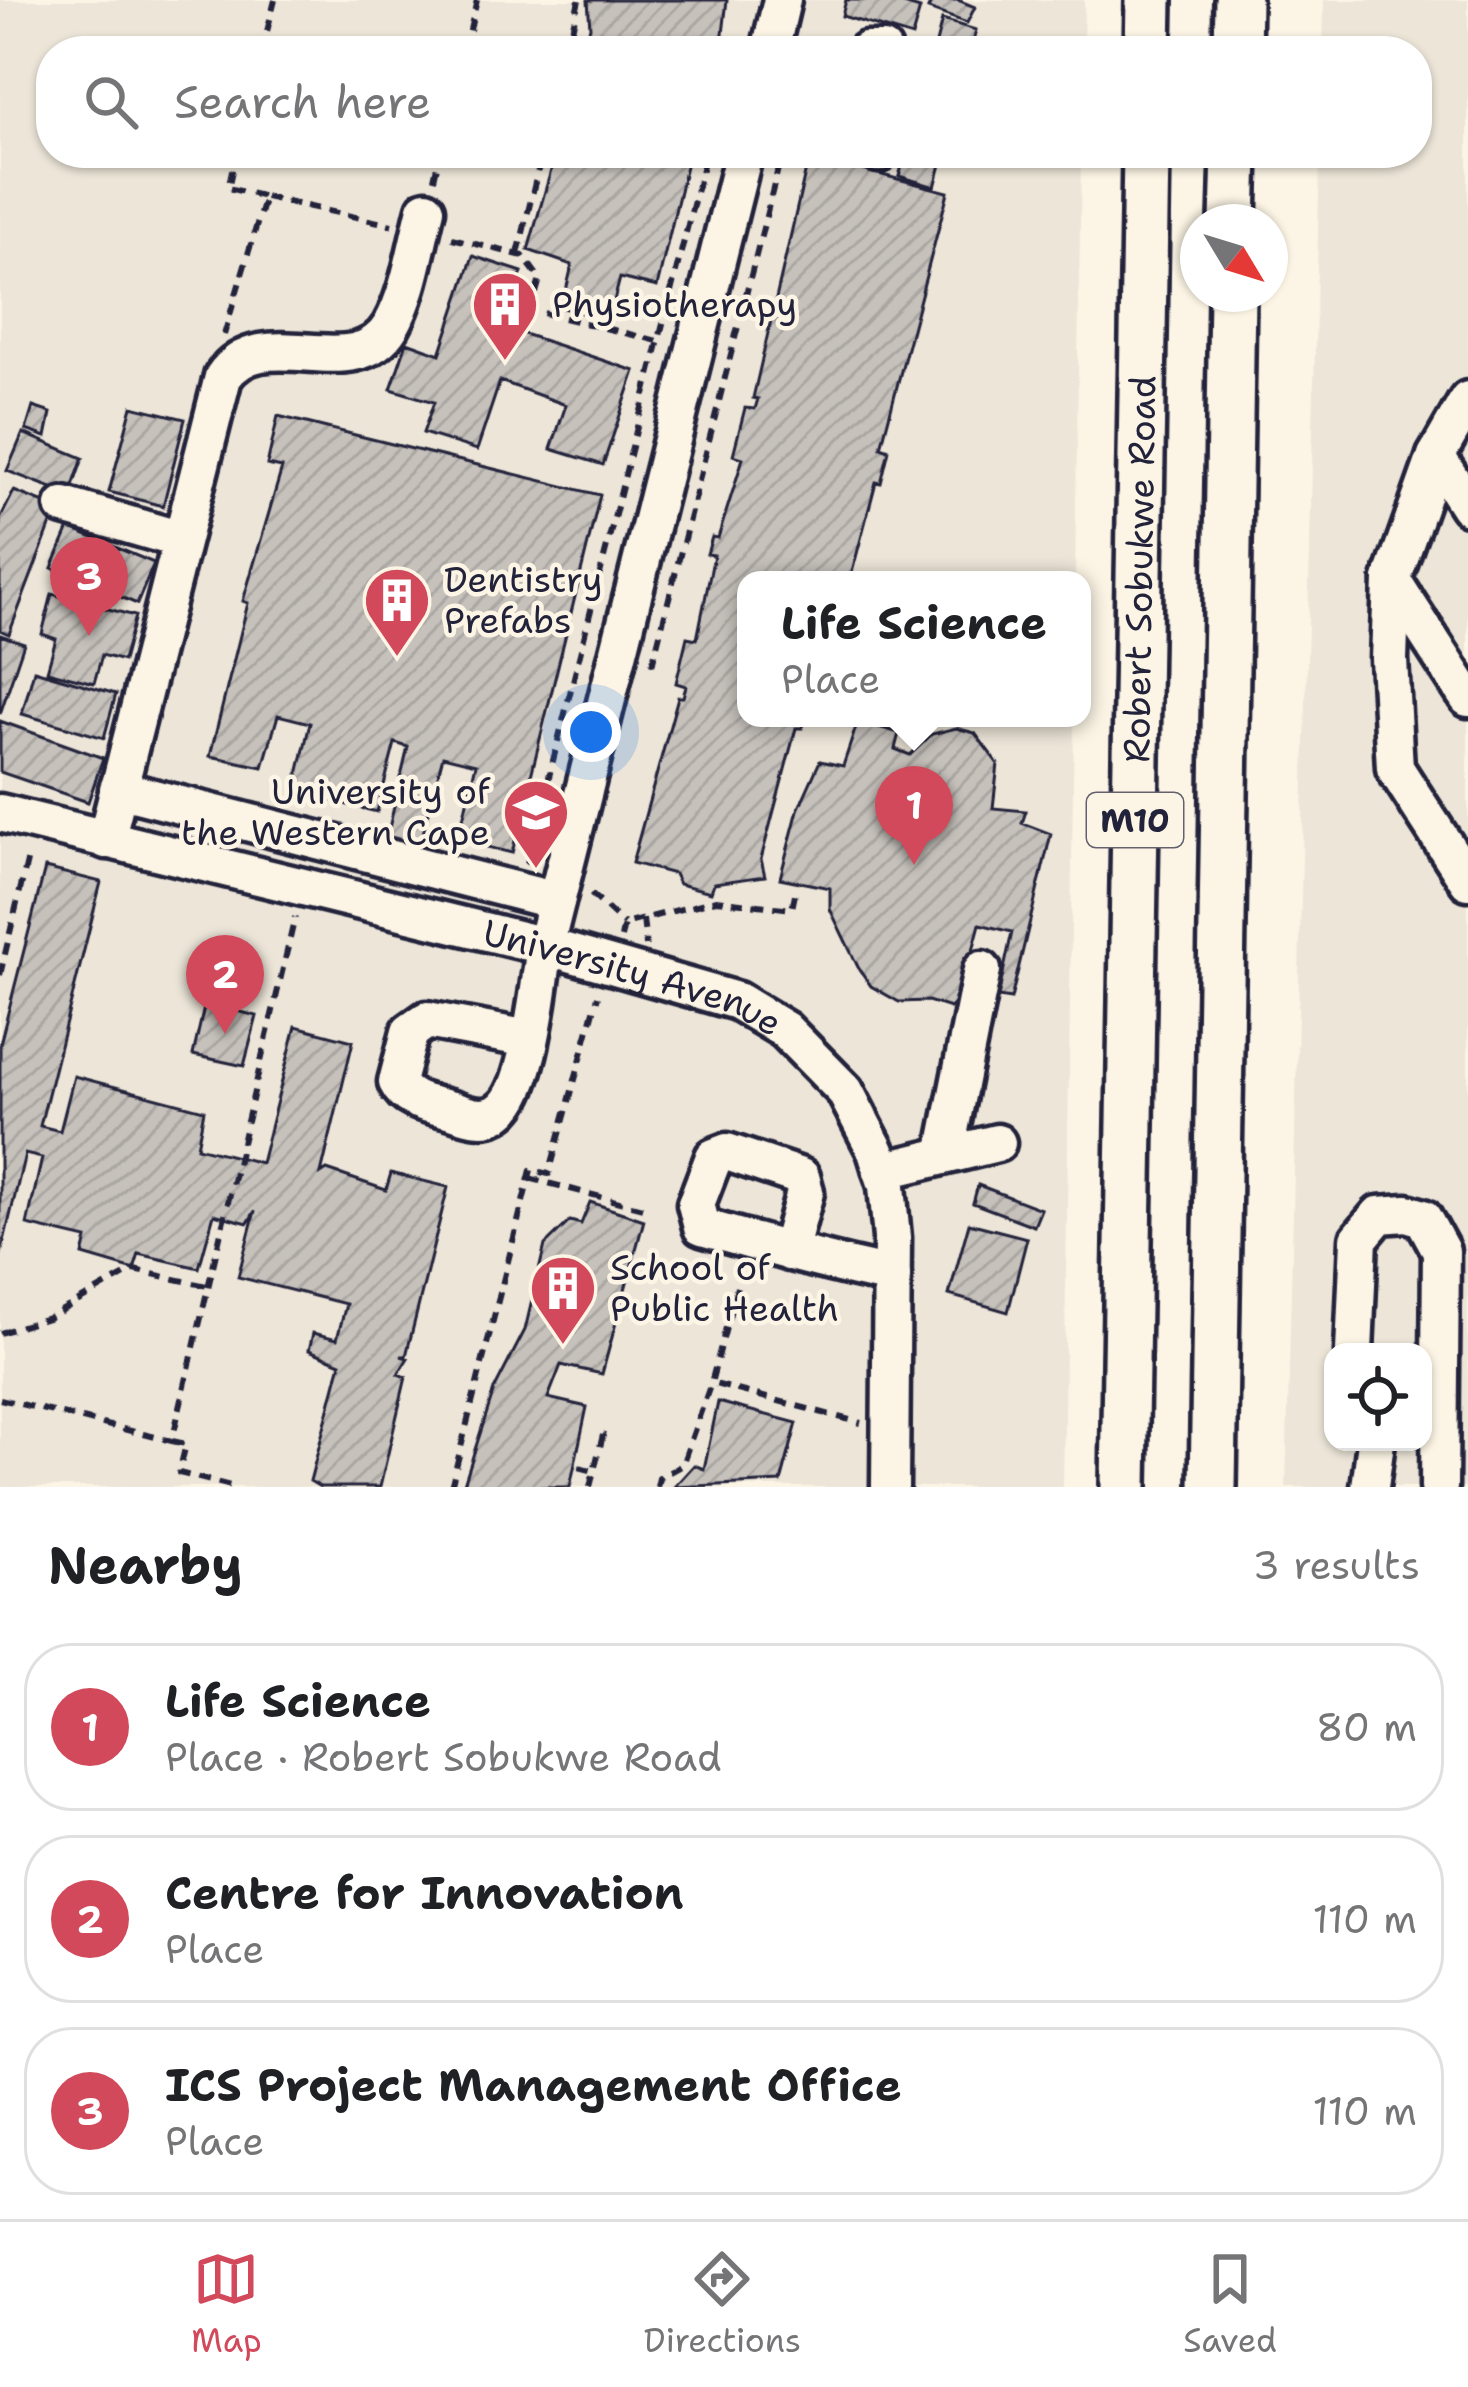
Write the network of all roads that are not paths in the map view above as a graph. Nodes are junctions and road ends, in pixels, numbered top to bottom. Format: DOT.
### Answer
graph roads {
  1 [pos="782,0"];
  2 [pos="1149,0"];
  3 [pos="1238,0"];
  4 [pos="774,36"];
  5 [pos="1148,36"];
  6 [pos="1237,36"];
  7 [pos="741,168"];
  8 [pos="1146,168"];
  9 [pos="1235,168"];
  10 [pos="1234,204"];
  11 [pos="423,220"];
  12 [pos="1232,312"];
  13 [pos="1468,400"];
  14 [pos="1436,456"];
  15 [pos="64,506"];
  16 [pos="1468,506"];
  17 [pos="178,539"];
  18 [pos="1392,580"];
  19 [pos="1468,698"];
  20 [pos="118,789"];
  21 [pos="0,813"];
  22 [pos="106,839"];
  23 [pos="1468,881"];
  24 [pos="574,898"];
  25 [pos="545,946"];
  26 [pos="982,970"];
  27 [pos="529,1039"];
  28 [pos="997,1143"];
  29 [pos="945,1155"];
  30 [pos="882,1171"];
  31 [pos="789,1252"];
  32 [pos="892,1276"];
  33 [pos="1354,1343"];
  34 [pos="1432,1405"];
  35 [pos="1432,1430"];
  36 [pos="1375,1451"];
  37 [pos="890,1487"];
  38 [pos="1124,1487"];
  39 [pos="1213,1487"];
  40 [pos="1370,1487"];
  41 [pos="1439,1487"];
  1 -- 4 [label="lane"];
  2 -- 5 [label="main road"];
  3 -- 6 [label="main road"];
  7 -- 24 [label="lane"];
  8 -- 38 [label="main road, Robert Sobukwe Road / M10"];
  9 -- 10 [label="main road"];
  11 -- 17 [label="lane"];
  12 -- 39 [label="main road, M10"];
  13 -- 14 [label="lane"];
  14 -- 16 [label="lane"];
  14 -- 18 [label="lane"];
  15 -- 17 [label="lane"];
  17 -- 20 [label="lane"];
  18 -- 19 [label="lane"];
  18 -- 23 [label="lane"];
  20 -- 22 [label="lane"];
  20 -- 24 [label="lane"];
  21 -- 22 [label="lane, University Avenue"];
  22 -- 25 [label="lane, University Avenue"];
  24 -- 25 [label="lane"];
  25 -- 27 [label="lane"];
  25 -- 30 [label="lane, University Avenue"];
  26 -- 29 [label="lane"];
  28 -- 29 [label="lane"];
  29 -- 30 [label="lane"];
  30 -- 32 [label="lane, University Avenue"];
  31 -- 32 [label="lane"];
  32 -- 37 [label="lane, University Avenue"];
  33 -- 34 [label="lane"];
  35 -- 41 [label="lane"];
  36 -- 40 [label="lane"];
}
